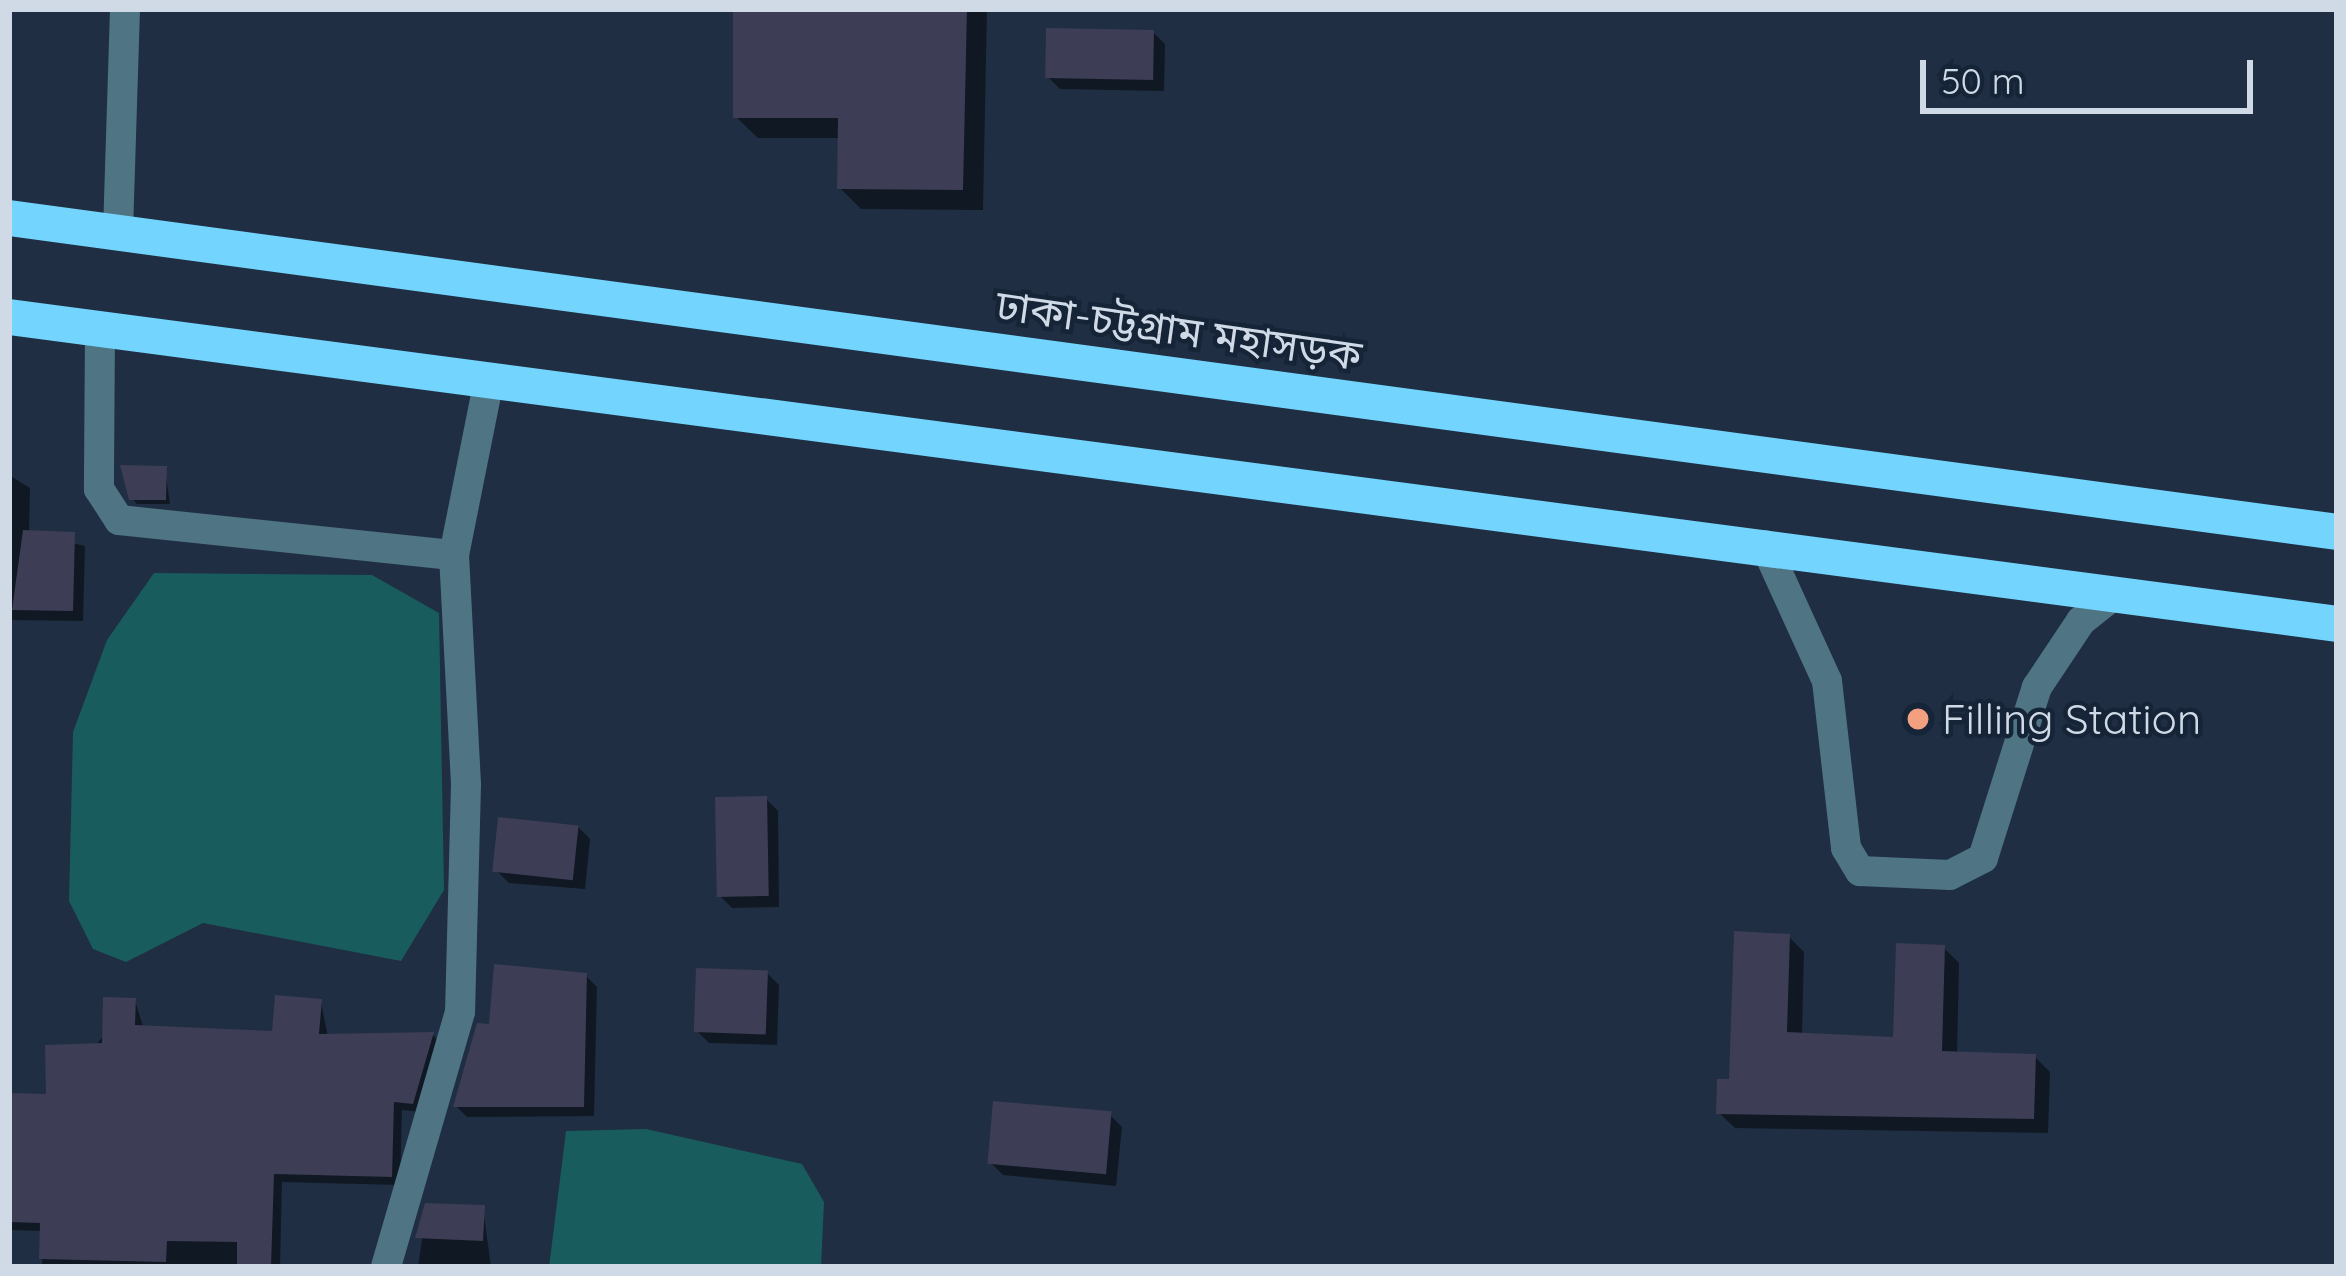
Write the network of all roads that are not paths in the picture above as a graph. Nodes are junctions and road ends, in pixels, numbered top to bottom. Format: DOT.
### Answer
graph roads {
  1 [pos="125,9"];
  2 [pos="9,218"];
  3 [pos="118,232"];
  4 [pos="9,317"];
  5 [pos="100,330"];
  6 [pos="489,380"];
  7 [pos="2337,532"];
  8 [pos="1765,545"];
  9 [pos="454,555"];
  10 [pos="2115,594"];
  11 [pos="2337,624"];
  12 [pos="386,1267"];
  1 -- 3 [label="street"];
  2 -- 3 [label="highway, ঢাকা-চট্টগ্রাম মহাসড়ক"];
  3 -- 7 [label="highway, ঢাকা-চট্টগ্রাম মহাসড়ক"];
  4 -- 5 [label="highway"];
  5 -- 6 [label="highway"];
  5 -- 9 [label="street"];
  6 -- 8 [label="highway"];
  6 -- 9 [label="street"];
  8 -- 10 [label="highway"];
  8 -- 10 [label="street"];
  9 -- 12 [label="street"];
  10 -- 11 [label="highway"];
}
